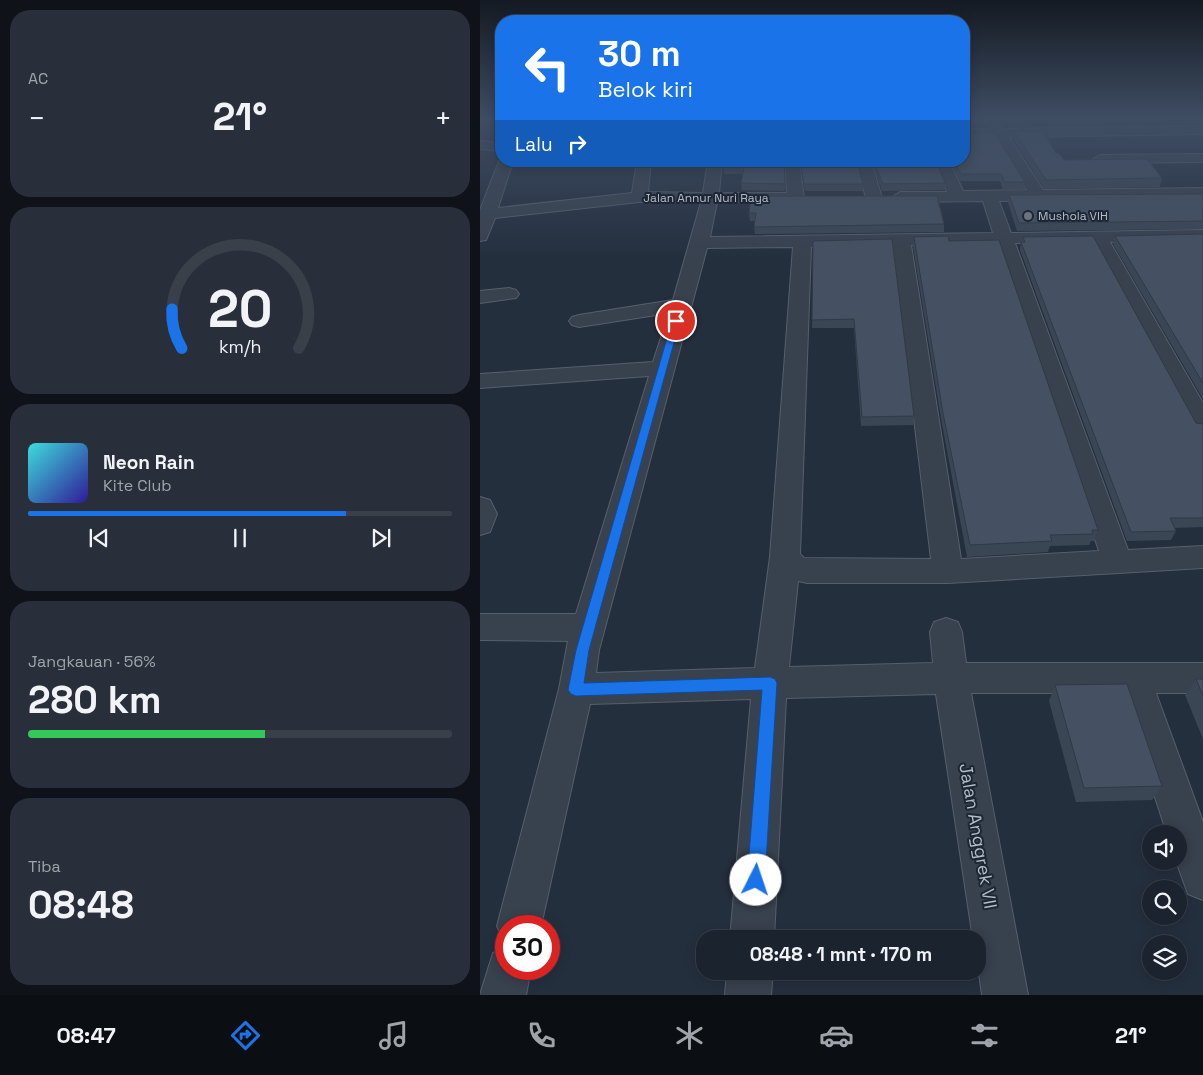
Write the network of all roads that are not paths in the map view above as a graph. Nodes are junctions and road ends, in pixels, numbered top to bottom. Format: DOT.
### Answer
graph roads {
  1 [pos="1020,164"];
  2 [pos="1105,164"];
  3 [pos="504,167"];
  4 [pos="643,167"];
  5 [pos="715,167"];
  6 [pos="793,167"];
  7 [pos="866,167"];
  8 [pos="944,167"];
  9 [pos="1203,193"];
  10 [pos="1129,194"];
  11 [pos="1038,195"];
  12 [pos="957,196"];
  13 [pos="989,196"];
  14 [pos="639,197"];
  15 [pos="796,198"];
  16 [pos="815,198"];
  17 [pos="854,198"];
  18 [pos="874,198"];
  19 [pos="712,199"];
  20 [pos="484,215"];
  21 [pos="1197,235"];
  22 [pos="480,236"];
  23 [pos="1098,236"];
  24 [pos="1002,238"];
  25 [pos="901,240"];
  26 [pos="802,241"];
  27 [pos="702,243"];
  28 [pos="1203,250"];
  29 [pos="509,294"];
  30 [pos="480,297"];
  31 [pos="681,305"];
  32 [pos="579,321"];
  33 [pos="662,368"];
  34 [pos="480,381"];
  35 [pos="1203,425"];
  36 [pos="480,508"];
  37 [pos="480,525"];
  38 [pos="1203,557"];
  39 [pos="785,558"];
  40 [pos="1118,562"];
  41 [pos="948,571"];
  42 [pos="480,627"];
  43 [pos="589,628"];
  44 [pos="946,632"];
  45 [pos="951,678"];
  46 [pos="1133,678"];
  47 [pos="1203,678"];
  48 [pos="770,683"];
  49 [pos="576,690"];
  50 [pos="1203,878"];
  51 [pos="522,915"];
  52 [pos="753,930"];
  53 [pos="506,980"];
  54 [pos="749,980"];
  55 [pos="503,995"];
  56 [pos="748,995"];
  57 [pos="1005,995"];
  1 -- 11 [label="street"];
  2 -- 10 [label="street"];
  3 -- 20 [label="street"];
  4 -- 14 [label="street"];
  5 -- 19 [label="street"];
  6 -- 15 [label="street"];
  7 -- 18 [label="street"];
  8 -- 12 [label="street"];
  9 -- 10 [label="street"];
  10 -- 11 [label="street"];
  11 -- 13 [label="street"];
  12 -- 13 [label="street"];
  12 -- 18 [label="street"];
  13 -- 24 [label="street"];
  14 -- 19 [label="street, Jalan Annur Nuri Raya"];
  14 -- 20 [label="street, Jalan Annur Nuri Raya"];
  15 -- 16 [label="street, Jalan Annur Nuri Raya"];
  15 -- 19 [label="street, Jalan Annur Nuri Raya"];
  17 -- 18 [label="street"];
  19 -- 27 [label="street"];
  20 -- 22 [label="street"];
  21 -- 23 [label="street"];
  21 -- 28 [label="street"];
  23 -- 24 [label="street"];
  23 -- 35 [label="street"];
  24 -- 25 [label="street"];
  24 -- 40 [label="street"];
  25 -- 26 [label="street"];
  25 -- 41 [label="street"];
  26 -- 27 [label="street"];
  26 -- 39 [label="street"];
  27 -- 31 [label="street"];
  29 -- 30 [label="street"];
  31 -- 32 [label="street"];
  31 -- 33 [label="street"];
  33 -- 34 [label="street"];
  33 -- 43 [label="street"];
  36 -- 37 [label="street"];
  38 -- 40 [label="street"];
  39 -- 41 [label="street"];
  39 -- 48 [label="street"];
  40 -- 41 [label="street"];
  42 -- 43 [label="street"];
  43 -- 49 [label="street"];
  44 -- 45 [label="street, Jalan Anggrek VII"];
  45 -- 46 [label="street"];
  45 -- 48 [label="street"];
  45 -- 57 [label="street, Jalan Anggrek VII"];
  46 -- 47 [label="street"];
  46 -- 50 [label="street"];
  48 -- 49 [label="street"];
  48 -- 52 [label="street"];
  49 -- 51 [label="street"];
  53 -- 55 [label="street"];
  54 -- 56 [label="street"];
}
